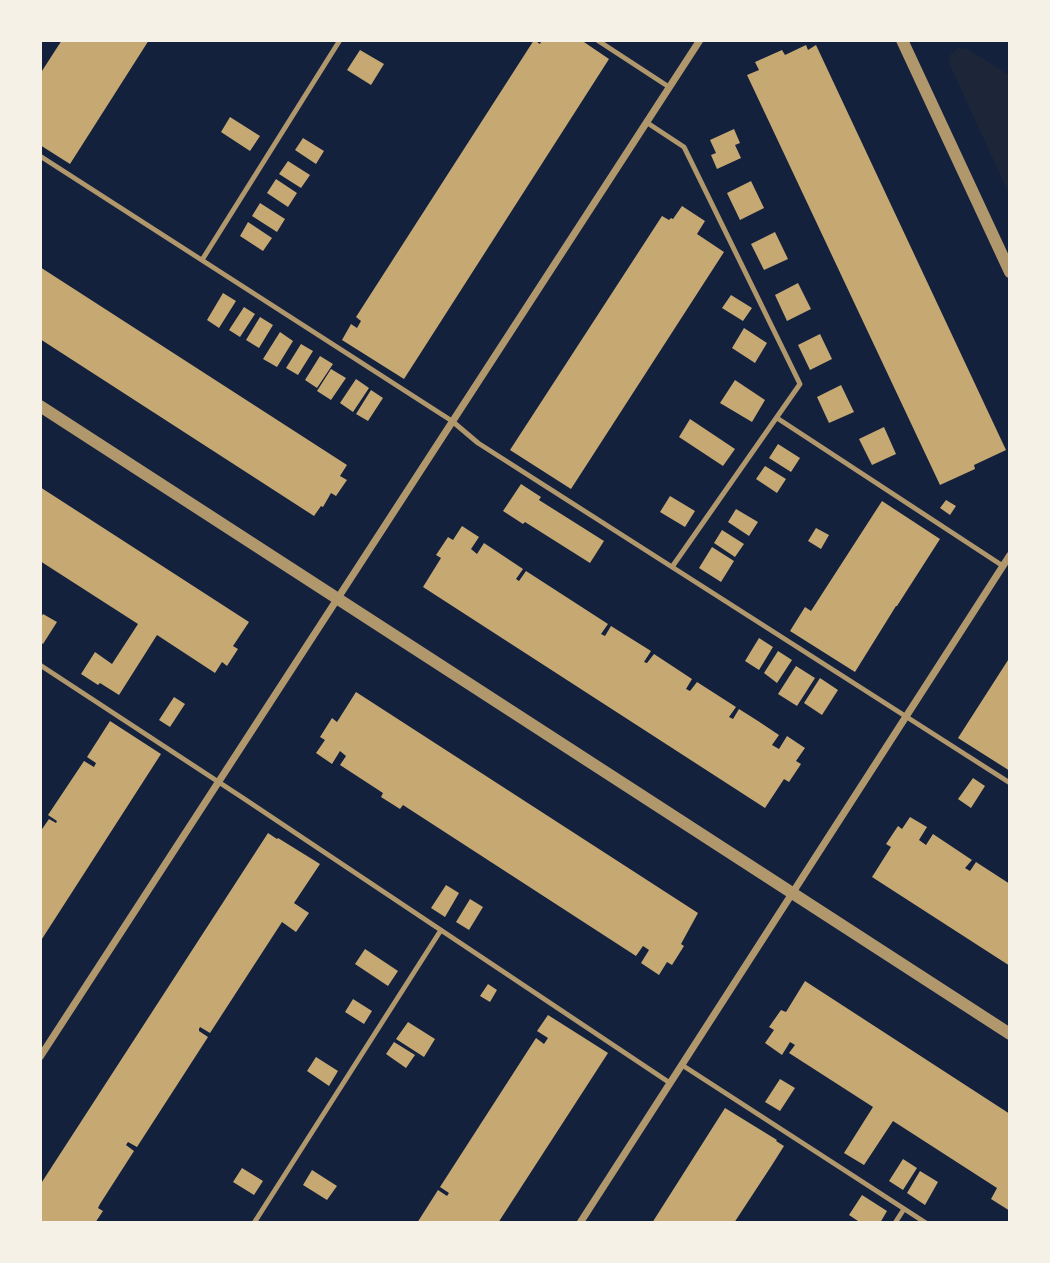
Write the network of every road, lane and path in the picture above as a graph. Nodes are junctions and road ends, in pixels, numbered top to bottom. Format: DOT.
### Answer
graph roads {
  1 [pos="340,40"];
  2 [pos="597,40"];
  3 [pos="700,40"];
  4 [pos="902,40"];
  5 [pos="669,88"];
  6 [pos="646,122"];
  7 [pos="40,156"];
  8 [pos="202,260"];
  9 [pos="1010,272"];
  10 [pos="40,406"];
  11 [pos="777,418"];
  12 [pos="452,421"];
  13 [pos="1010,555"];
  14 [pos="1003,566"];
  15 [pos="672,567"];
  16 [pos="338,598"];
  17 [pos="40,665"];
  18 [pos="905,716"];
  19 [pos="219,782"];
  20 [pos="1010,783"];
  21 [pos="792,893"];
  22 [pos="441,930"];
  23 [pos="1010,1034"];
  24 [pos="40,1058"];
  25 [pos="682,1065"];
  26 [pos="670,1083"];
  27 [pos="904,1209"];
  28 [pos="254,1223"];
  29 [pos="580,1223"];
  30 [pos="895,1223"];
  31 [pos="926,1223"];
  1 -- 8 [label="lane"];
  2 -- 5 [label="lane"];
  3 -- 5 [label="street"];
  4 -- 9 [label="street"];
  5 -- 6 [label="street"];
  6 -- 11 [label="lane"];
  6 -- 12 [label="street"];
  7 -- 8 [label="lane"];
  8 -- 12 [label="lane"];
  10 -- 16 [label="street"];
  11 -- 14 [label="lane"];
  11 -- 15 [label="lane"];
  12 -- 15 [label="lane"];
  12 -- 16 [label="street"];
  13 -- 14 [label="street"];
  14 -- 18 [label="street"];
  15 -- 18 [label="lane"];
  16 -- 19 [label="street"];
  16 -- 21 [label="street"];
  17 -- 19 [label="lane"];
  18 -- 20 [label="lane"];
  18 -- 21 [label="street"];
  19 -- 22 [label="lane"];
  19 -- 24 [label="street"];
  21 -- 23 [label="street"];
  21 -- 25 [label="street"];
  22 -- 26 [label="lane"];
  22 -- 28 [label="lane"];
  25 -- 26 [label="street"];
  25 -- 27 [label="lane"];
  26 -- 29 [label="street"];
  27 -- 30 [label="lane"];
  27 -- 31 [label="lane"];
}
